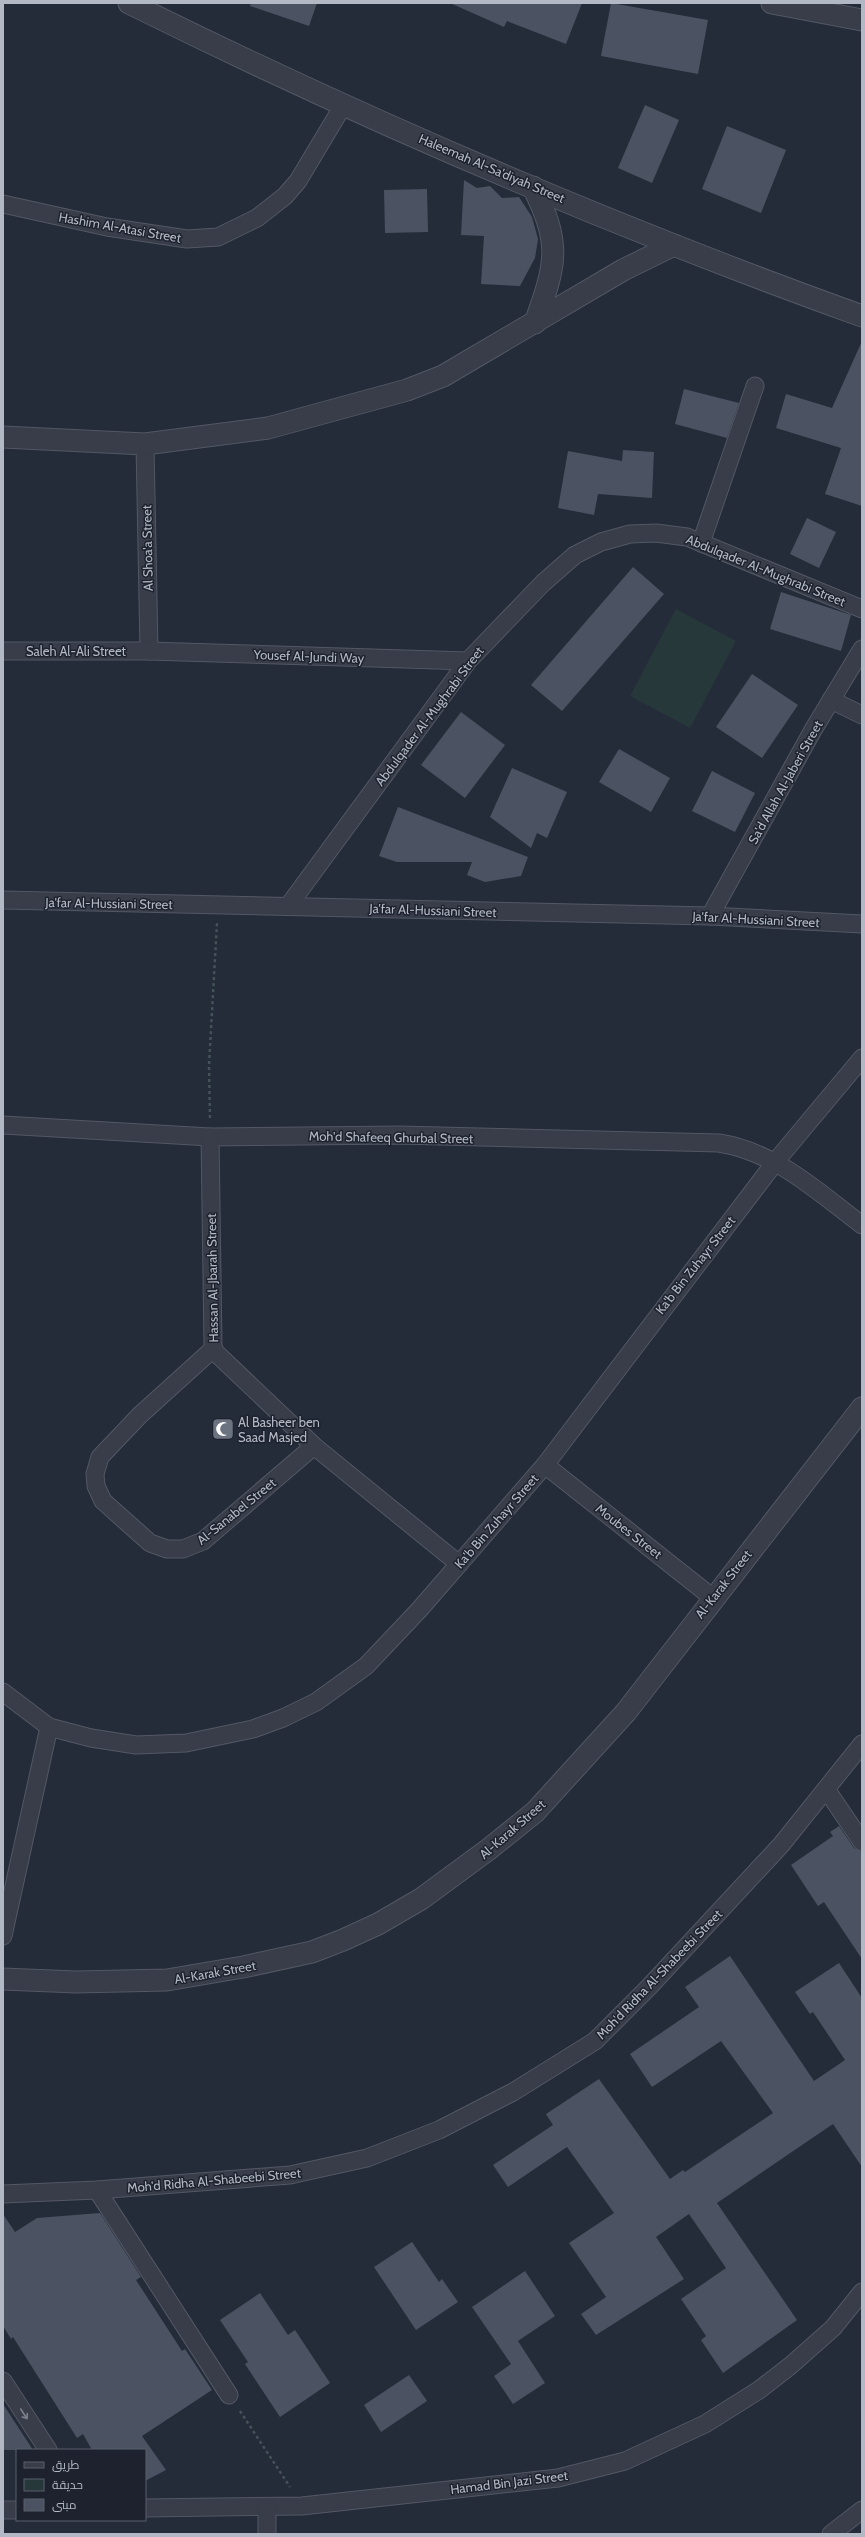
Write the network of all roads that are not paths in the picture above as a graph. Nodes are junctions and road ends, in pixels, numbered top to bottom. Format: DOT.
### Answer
graph roads {
  1 [pos="129,3"];
  2 [pos="772,3"];
  3 [pos="862,20"];
  4 [pos="344,104"];
  5 [pos="533,187"];
  6 [pos="3,204"];
  7 [pos="674,245"];
  8 [pos="862,316"];
  9 [pos="535,323"];
  10 [pos="755,386"];
  11 [pos="3,437"];
  12 [pos="145,444"];
  13 [pos="701,543"];
  14 [pos="862,609"];
  15 [pos="862,649"];
  16 [pos="3,651"];
  17 [pos="149,651"];
  18 [pos="468,660"];
  19 [pos="831,700"];
  20 [pos="862,715"];
  21 [pos="3,900"];
  22 [pos="289,905"];
  23 [pos="710,916"];
  24 [pos="862,924"];
  25 [pos="862,1058"];
  26 [pos="3,1125"];
  27 [pos="210,1136"];
  28 [pos="776,1161"];
  29 [pos="862,1225"];
  30 [pos="213,1349"];
  31 [pos="862,1408"];
  32 [pos="314,1446"];
  33 [pos="545,1465"];
  34 [pos="458,1564"];
  35 [pos="713,1598"];
  36 [pos="3,1692"];
  37 [pos="49,1727"];
  38 [pos="862,1744"];
  39 [pos="826,1789"];
  40 [pos="862,1842"];
  41 [pos="3,1936"];
  42 [pos="3,1979"];
  43 [pos="97,2190"];
  44 [pos="3,2194"];
  45 [pos="862,2292"];
  46 [pos="3,2381"];
  47 [pos="229,2395"];
  48 [pos="47,2449"];
  49 [pos="268,2507"];
  50 [pos="146,2508"];
  51 [pos="3,2510"];
  52 [pos="16,2510"];
  53 [pos="862,2510"];
  54 [pos="267,2534"];
  55 [pos="831,2534"];
  1 -- 4 [label="street, Haleemah Al-Sa'diyah Street"];
  2 -- 3 [label="street"];
  4 -- 5 [label="street, Haleemah Al-Sa'diyah Street"];
  4 -- 6 [label="street, Hashim Al-Atasi Street"];
  5 -- 7 [label="street, Haleemah Al-Sa'diyah Street"];
  5 -- 9 [label="street"];
  7 -- 8 [label="street, Haleemah Al-Sa'diyah Street"];
  7 -- 9 [label="street"];
  9 -- 12 [label="street"];
  10 -- 13 [label="street"];
  11 -- 12 [label="street"];
  12 -- 17 [label="street, Al Shoa'a Street"];
  13 -- 14 [label="street, Abdulqader Al-Mughrabi Street"];
  13 -- 18 [label="street, Abdulqader Al-Mughrabi Street"];
  15 -- 19 [label="street, Sa'd Allah Al-Jaberi Street"];
  16 -- 17 [label="street, Saleh Al-Ali Street"];
  17 -- 18 [label="street, Yousef Al-Jundi Way"];
  18 -- 22 [label="street, Abdulqader Al-Mughrabi Street"];
  19 -- 20 [label="street"];
  19 -- 23 [label="street, Sa'd Allah Al-Jaberi Street"];
  21 -- 22 [label="street, Ja'far Al-Hussiani Street"];
  22 -- 23 [label="street, Ja'far Al-Hussiani Street"];
  23 -- 24 [label="street, Ja'far Al-Hussiani Street"];
  25 -- 28 [label="street, Ka'b Bin Zuhayr Street"];
  26 -- 27 [label="street, Moh'd Shafeeq Ghurbal Street"];
  27 -- 28 [label="street, Moh'd Shafeeq Ghurbal Street"];
  27 -- 30 [label="street, Hassan Al-Jbarah Street"];
  28 -- 29 [label="street, Moh'd Shafeeq Ghurbal Street"];
  28 -- 33 [label="street, Ka'b Bin Zuhayr Street"];
  30 -- 32 [label="street, Hassan Al-Jbarah Street"];
  30 -- 32 [label="street, Al-Sanabel Street"];
  31 -- 35 [label="street, Al-Karak Street"];
  32 -- 34 [label="street, Hassan Al-Jbarah Street"];
  33 -- 34 [label="street, Ka'b Bin Zuhayr Street"];
  33 -- 35 [label="street, Moubes Street"];
  34 -- 37 [label="street, Ka'b Bin Zuhayr Street"];
  35 -- 42 [label="street, Al-Karak Street"];
  36 -- 37 [label="street, Ka'b Bin Zuhayr Street"];
  37 -- 41 [label="street"];
  38 -- 39 [label="street, Moh'd Ridha Al-Shabeebi Street"];
  39 -- 40 [label="street"];
  39 -- 43 [label="street, Moh'd Ridha Al-Shabeebi Street"];
  43 -- 44 [label="street, Moh'd Ridha Al-Shabeebi Street"];
  43 -- 47 [label="street"];
  45 -- 49 [label="street, Hamad Bin Jazi Street"];
  46 -- 48 [label="street, one-way"];
  49 -- 50 [label="street, Hamad Bin Jazi Street"];
  49 -- 54 [label="street"];
  51 -- 52 [label="street"];
  53 -- 55 [label="street"];
}
